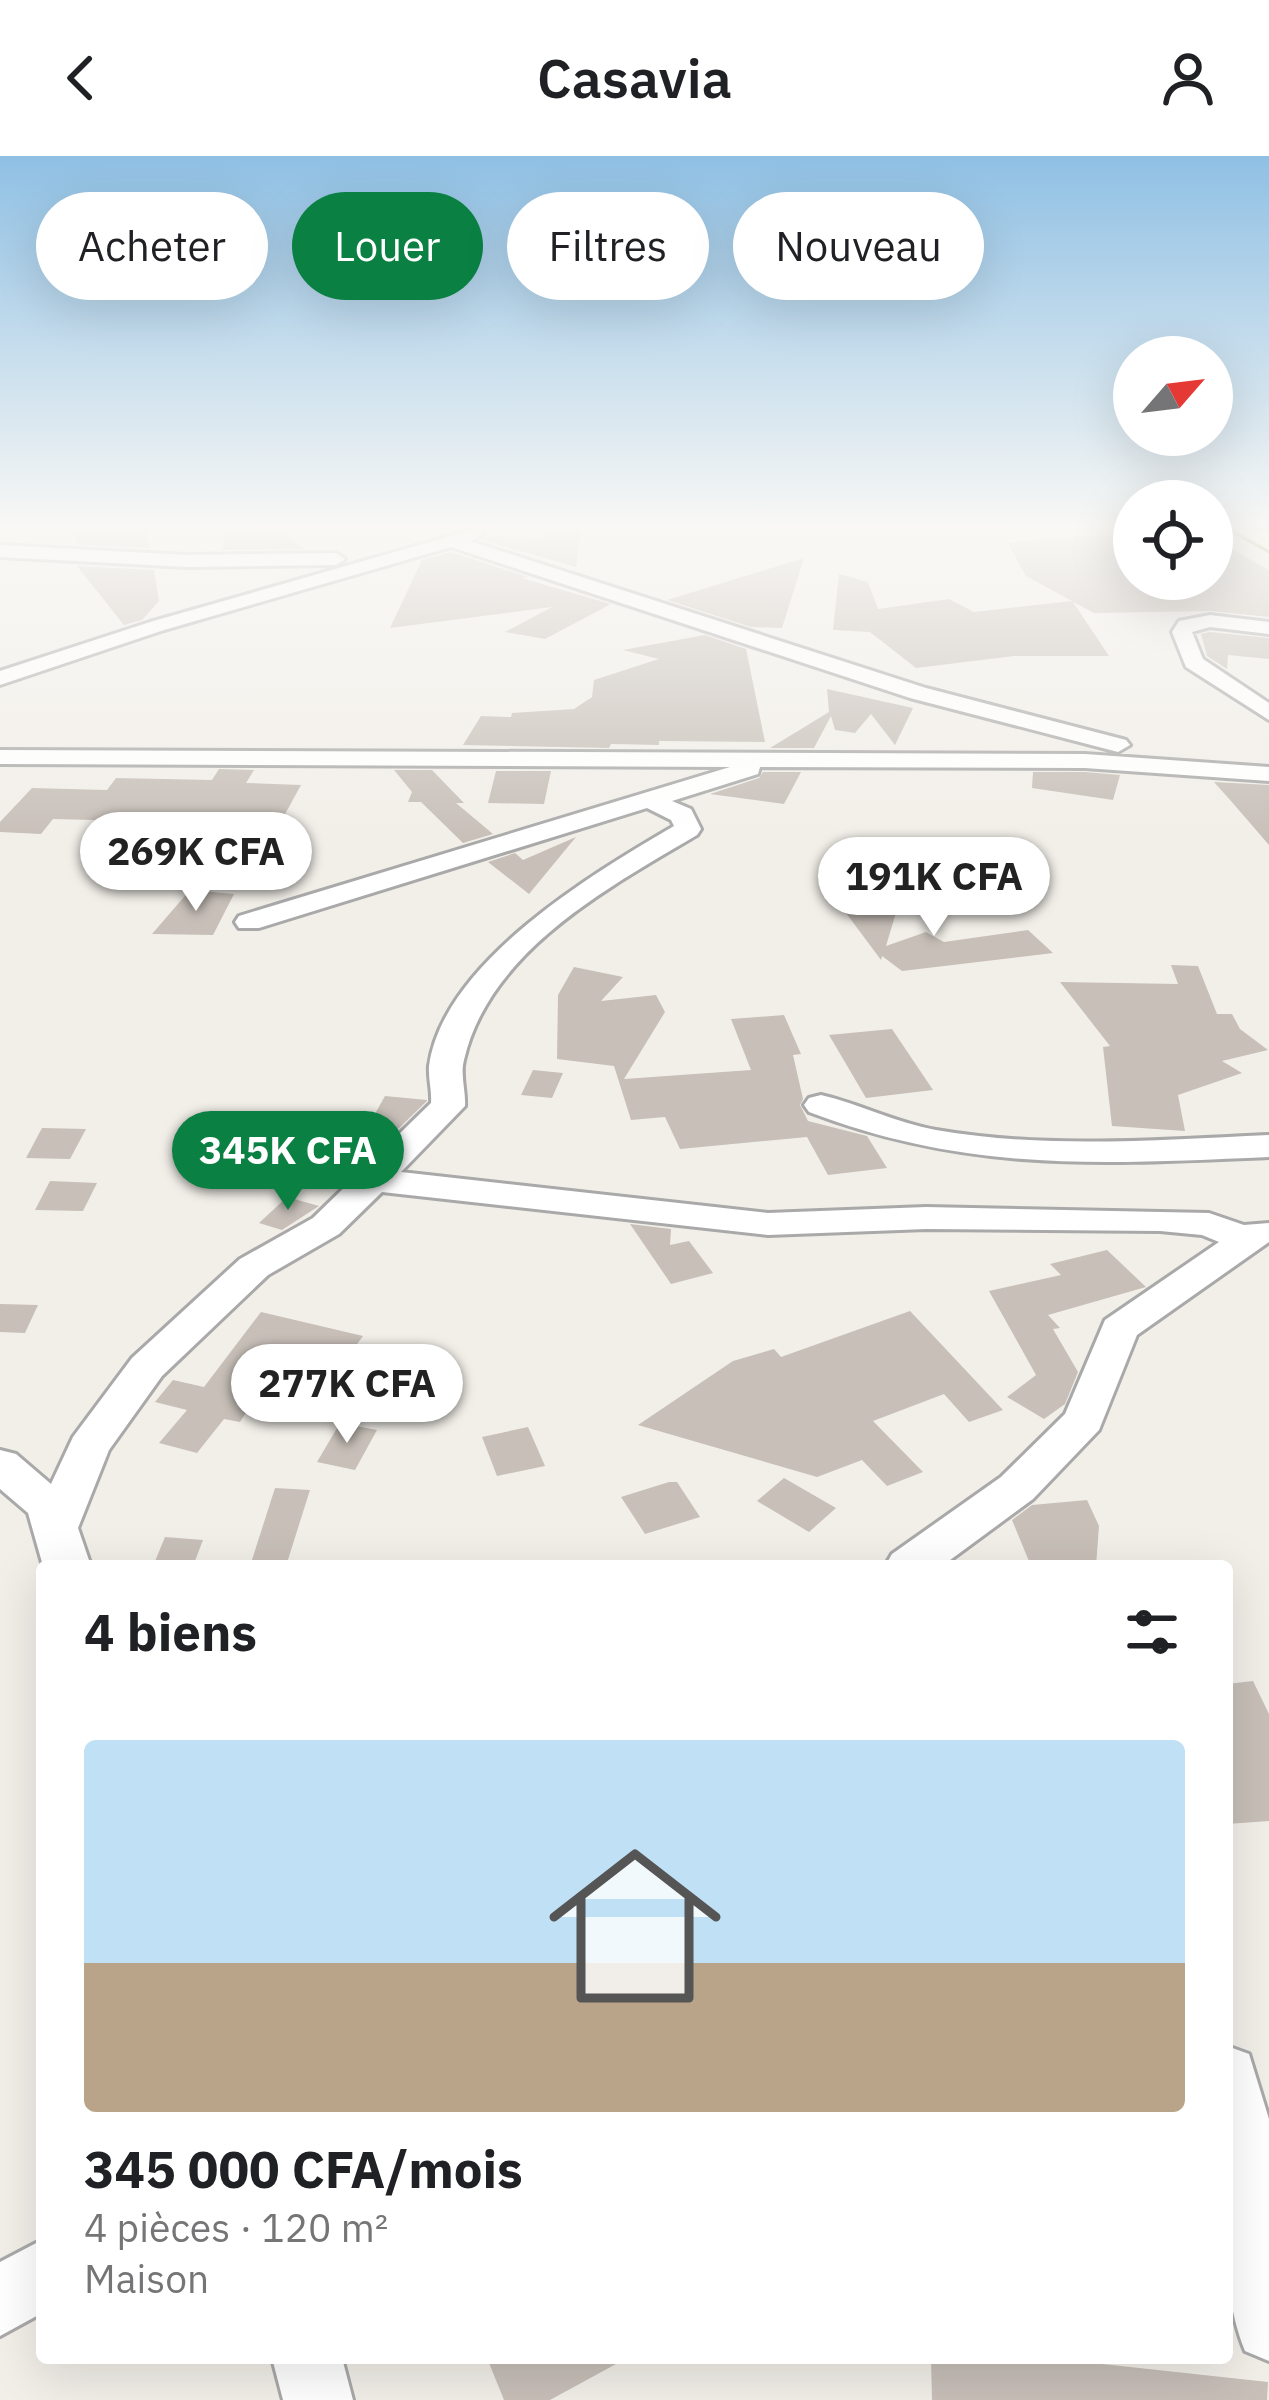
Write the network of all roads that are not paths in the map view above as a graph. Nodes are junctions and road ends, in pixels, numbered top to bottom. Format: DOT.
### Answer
graph roads {
  1 [pos="134,634"];
  2 [pos="736,634"];
  3 [pos="1183,634"];
  4 [pos="0,678"];
  5 [pos="1269,713"];
  6 [pos="0,757"];
  7 [pos="783,758"];
  8 [pos="1226,768"];
  9 [pos="1269,774"];
  10 [pos="650,800"];
  11 [pos="249,922"];
  12 [pos="821,1105"];
  13 [pos="1269,1146"];
  14 [pos="376,1180"];
  15 [pos="1258,1233"];
  16 [pos="0,1465"];
  17 [pos="61,1547"];
  18 [pos="917,1560"];
  19 [pos="1233,2092"];
  20 [pos="36,2277"];
  21 [pos="0,2302"];
  22 [pos="1269,2327"];
  23 [pos="309,2364"];
  24 [pos="318,2400"];
  1 -- 4 [label="street"];
  2 -- 8 [label="street"];
  3 -- 5 [label="street"];
  6 -- 7 [label="street"];
  7 -- 8 [label="street"];
  7 -- 10 [label="street"];
  8 -- 9 [label="street"];
  10 -- 11 [label="street"];
  10 -- 14 [label="street"];
  12 -- 13 [label="street"];
  14 -- 15 [label="street"];
  14 -- 17 [label="street"];
  15 -- 18 [label="street"];
  16 -- 17 [label="street"];
  19 -- 22 [label="street"];
  20 -- 21 [label="street"];
  23 -- 24 [label="street"];
}
